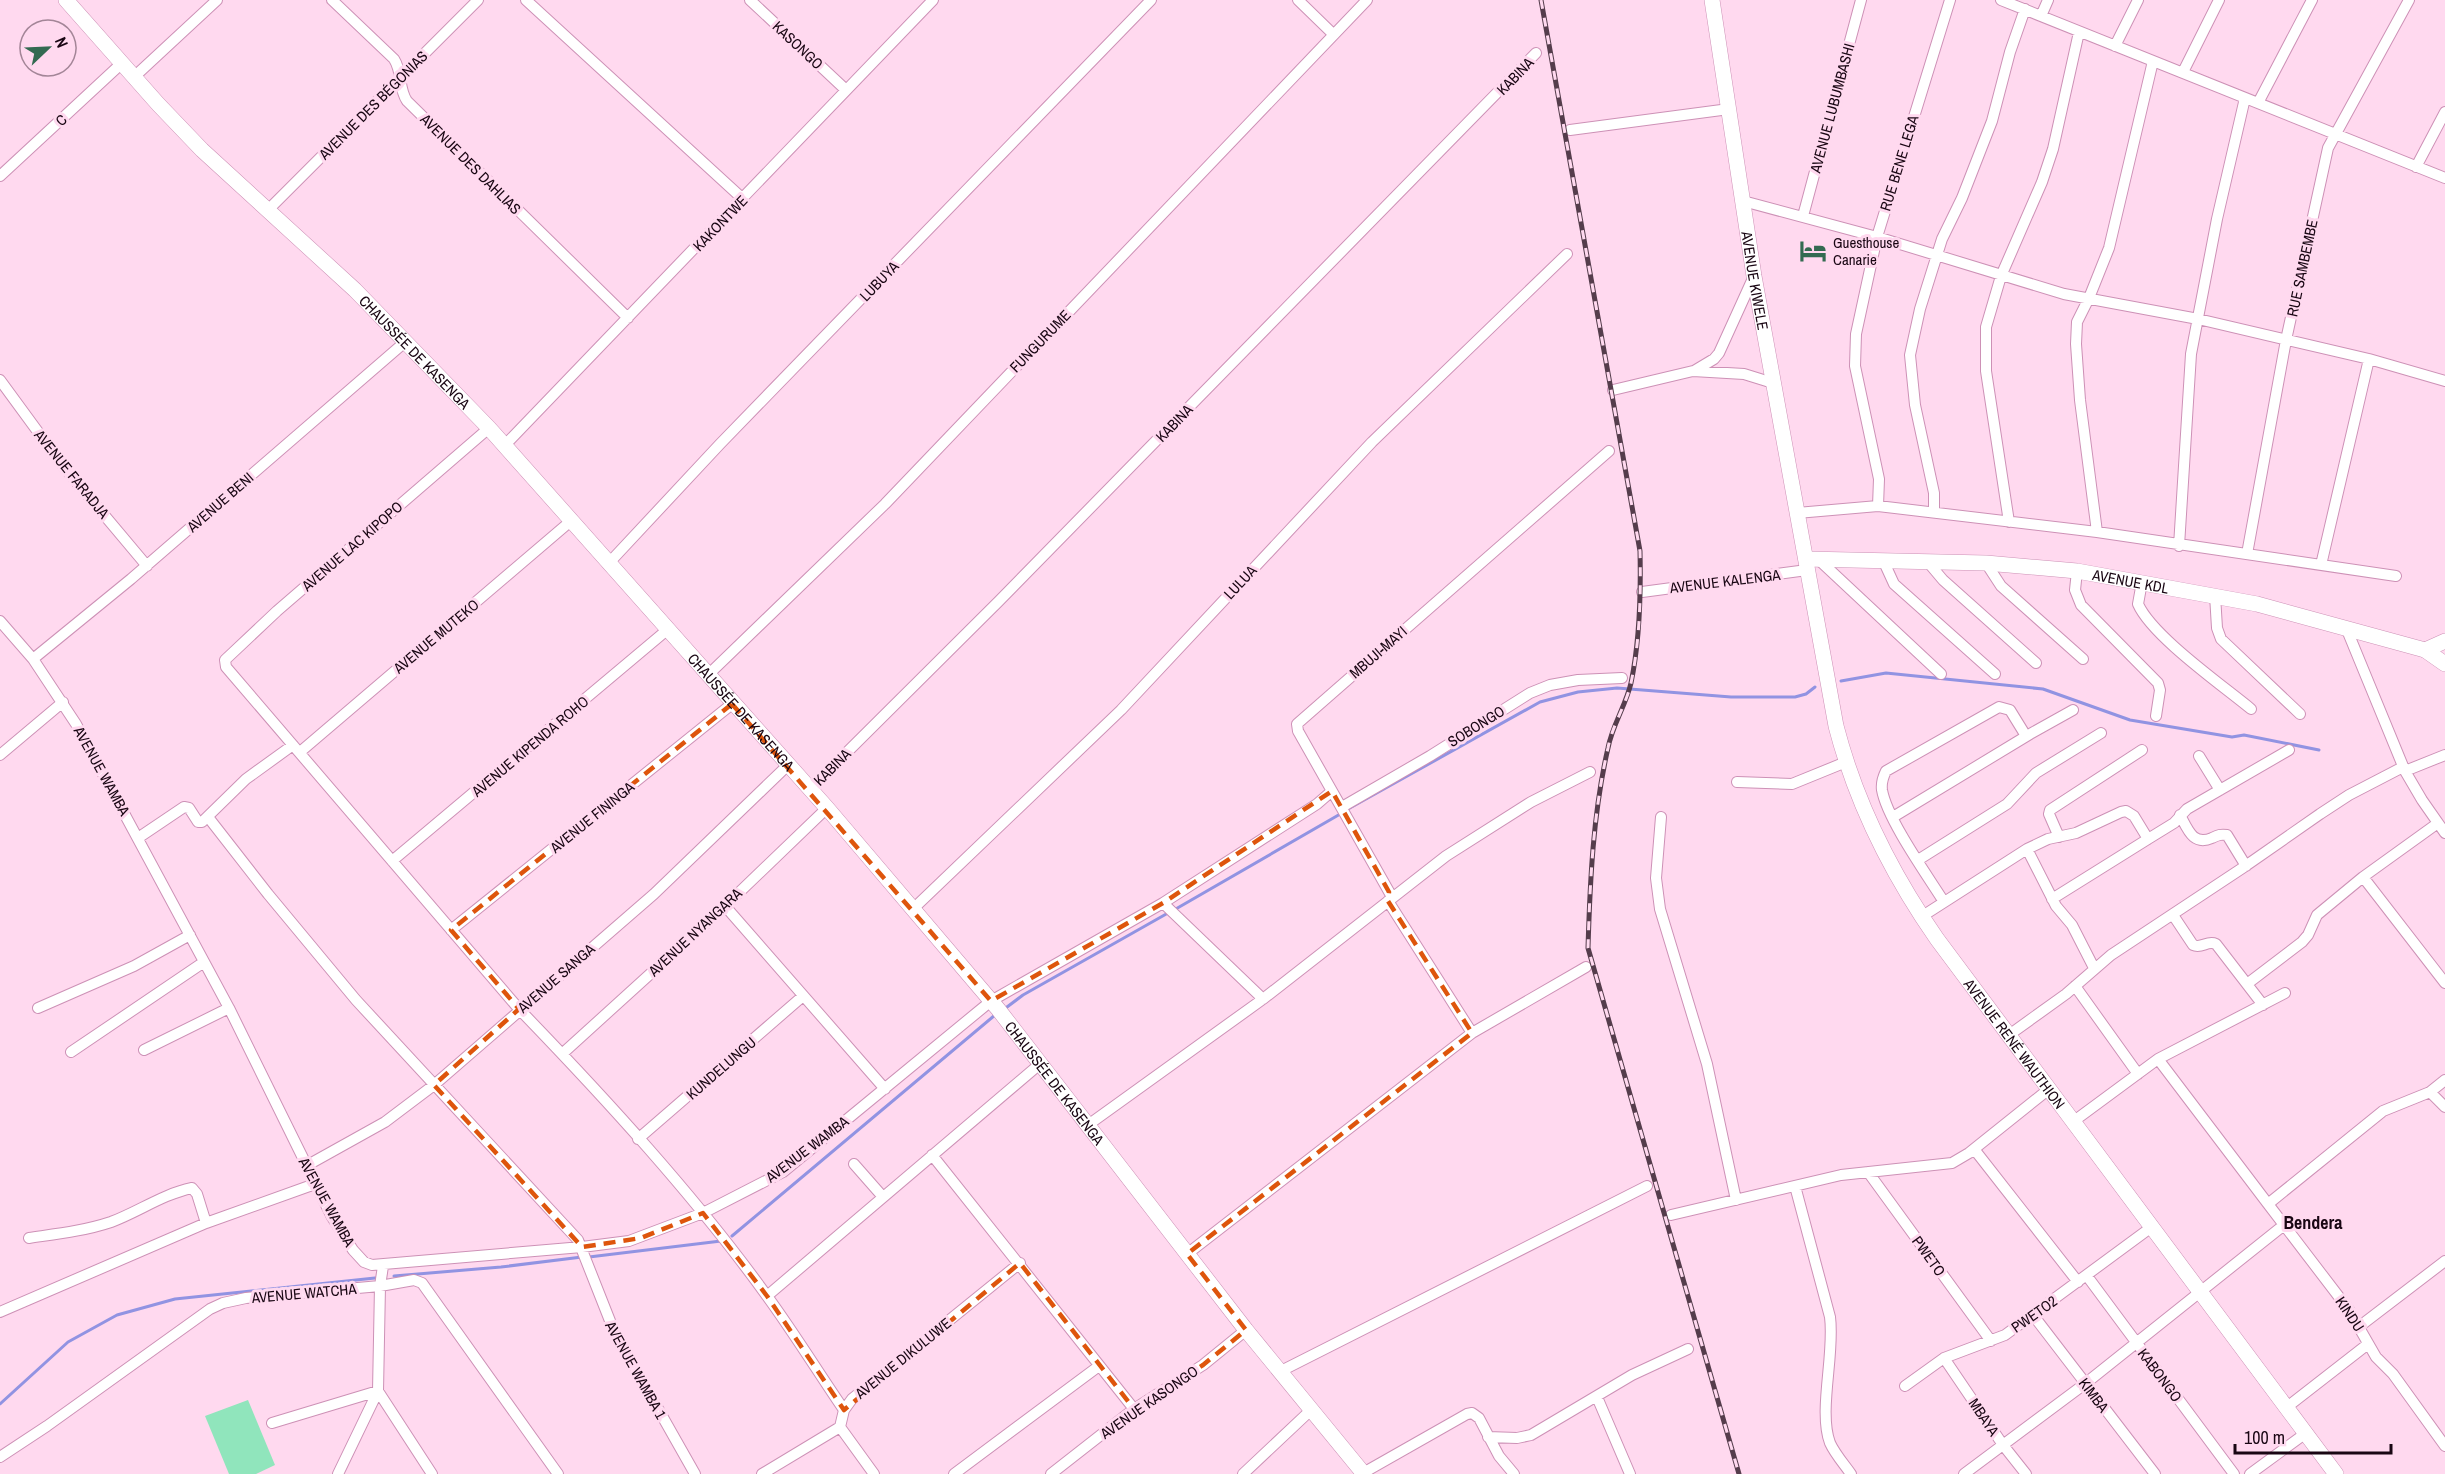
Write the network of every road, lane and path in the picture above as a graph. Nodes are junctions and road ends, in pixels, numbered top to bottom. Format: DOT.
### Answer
graph roads {
  1 [pos="66,0"];
  2 [pos="217,0"];
  3 [pos="332,0"];
  4 [pos="478,0"];
  5 [pos="526,0"];
  6 [pos="750,0"];
  7 [pos="933,0"];
  8 [pos="1151,0"];
  9 [pos="1298,0"];
  10 [pos="1367,0"];
  11 [pos="1712,0"];
  12 [pos="1861,0"];
  13 [pos="1950,0"];
  14 [pos="2001,0"];
  15 [pos="2048,0"];
  16 [pos="2138,0"];
  17 [pos="2218,0"];
  18 [pos="2312,0"];
  19 [pos="2409,0"];
  20 [pos="2025,9"];
  21 [pos="2041,16"];
  22 [pos="2079,32"];
  23 [pos="1333,34"];
  24 [pos="2115,46"];
  25 [pos="1536,53"];
  26 [pos="2153,61"];
  27 [pos="122,63"];
  28 [pos="2183,72"];
  29 [pos="402,76"];
  30 [pos="134,77"];
  31 [pos="846,90"];
  32 [pos="2245,98"];
  33 [pos="2258,103"];
  34 [pos="1729,109"];
  35 [pos="2445,112"];
  36 [pos="1570,130"];
  37 [pos="2335,133"];
  38 [pos="2416,167"];
  39 [pos="0,176"];
  40 [pos="2445,178"];
  41 [pos="742,199"];
  42 [pos="1743,201"];
  43 [pos="268,210"];
  44 [pos="1803,216"];
  45 [pos="1877,237"];
  46 [pos="1567,254"];
  47 [pos="1937,256"];
  48 [pos="1754,276"];
  49 [pos="2001,276"];
  50 [pos="2089,298"];
  51 [pos="628,318"];
  52 [pos="2198,319"];
  53 [pos="2286,340"];
  54 [pos="405,342"];
  55 [pos="2369,359"];
  56 [pos="1693,371"];
  57 [pos="0,380"];
  58 [pos="2445,381"];
  59 [pos="1773,383"];
  60 [pos="1613,390"];
  61 [pos="489,428"];
  62 [pos="505,445"];
  63 [pos="1609,450"];
  64 [pos="1878,506"];
  65 [pos="1934,512"];
  66 [pos="1797,513"];
  67 [pos="572,520"];
  68 [pos="2009,522"];
  69 [pos="2097,532"];
  70 [pos="2179,546"];
  71 [pos="2247,554"];
  72 [pos="1883,560"];
  73 [pos="1927,561"];
  74 [pos="1810,563"];
  75 [pos="1986,563"];
  76 [pos="608,564"];
  77 [pos="2321,565"];
  78 [pos="147,566"];
  79 [pos="2077,571"];
  80 [pos="2396,576"];
  81 [pos="2142,582"];
  82 [pos="1642,592"];
  83 [pos="2215,595"];
  84 [pos="0,621"];
  85 [pos="667,630"];
  86 [pos="2347,630"];
  87 [pos="2445,641"];
  88 [pos="2425,650"];
  89 [pos="33,659"];
  90 [pos="2084,659"];
  91 [pos="2036,663"];
  92 [pos="2445,664"];
  93 [pos="1941,674"];
  94 [pos="1995,674"];
  95 [pos="708,675"];
  96 [pos="1622,678"];
  97 [pos="63,702"];
  98 [pos="732,704"];
  99 [pos="2251,709"];
  100 [pos="2073,710"];
  101 [pos="2300,714"];
  102 [pos="2156,717"];
  103 [pos="2101,733"];
  104 [pos="2026,736"];
  105 [pos="297,748"];
  106 [pos="2142,750"];
  107 [pos="2289,750"];
  108 [pos="0,755"];
  109 [pos="2445,755"];
  110 [pos="2199,756"];
  111 [pos="1846,762"];
  112 [pos="788,766"];
  113 [pos="2404,769"];
  114 [pos="1590,772"];
  115 [pos="1737,782"];
  116 [pos="810,789"];
  117 [pos="2220,790"];
  118 [pos="1332,791"];
  119 [pos="1342,807"];
  120 [pos="827,808"];
  121 [pos="2180,815"];
  122 [pos="208,817"];
  123 [pos="1661,817"];
  124 [pos="1893,817"];
  125 [pos="2438,823"];
  126 [pos="2445,834"];
  127 [pos="2060,837"];
  128 [pos="138,838"];
  129 [pos="2148,839"];
  130 [pos="2027,849"];
  131 [pos="1918,860"];
  132 [pos="392,861"];
  133 [pos="2246,866"];
  134 [pos="2363,878"];
  135 [pos="1390,899"];
  136 [pos="2052,899"];
  137 [pos="1944,902"];
  138 [pos="1163,903"];
  139 [pos="725,906"];
  140 [pos="913,909"];
  141 [pos="2173,915"];
  142 [pos="1921,917"];
  143 [pos="451,930"];
  144 [pos="189,935"];
  145 [pos="204,962"];
  146 [pos="1586,967"];
  147 [pos="2094,968"];
  148 [pos="2445,983"];
  149 [pos="2247,984"];
  150 [pos="2075,986"];
  151 [pos="2285,993"];
  152 [pos="803,996"];
  153 [pos="1263,999"];
  154 [pos="2262,1005"];
  155 [pos="38,1008"];
  156 [pos="228,1008"];
  157 [pos="519,1009"];
  158 [pos="998,1009"];
  159 [pos="1472,1033"];
  160 [pos="2009,1035"];
  161 [pos="144,1050"];
  162 [pos="71,1052"];
  163 [pos="562,1054"];
  164 [pos="2158,1059"];
  165 [pos="1041,1063"];
  166 [pos="2138,1074"];
  167 [pos="2445,1080"];
  168 [pos="434,1085"];
  169 [pos="885,1089"];
  170 [pos="2049,1089"];
  171 [pos="2430,1092"];
  172 [pos="2445,1107"];
  173 [pos="2074,1120"];
  174 [pos="1088,1125"];
  175 [pos="638,1139"];
  176 [pos="1974,1149"];
  177 [pos="932,1155"];
  178 [pos="854,1164"];
  179 [pos="306,1166"];
  180 [pos="1868,1172"];
  181 [pos="315,1184"];
  182 [pos="1647,1186"];
  183 [pos="1795,1186"];
  184 [pos="883,1197"];
  185 [pos="1736,1200"];
  186 [pos="2268,1204"];
  187 [pos="703,1213"];
  188 [pos="1671,1215"];
  189 [pos="206,1223"];
  190 [pos="2284,1225"];
  191 [pos="2153,1226"];
  192 [pos="29,1238"];
  193 [pos="584,1254"];
  194 [pos="1187,1254"];
  195 [pos="2445,1262"];
  196 [pos="1020,1263"];
  197 [pos="383,1266"];
  198 [pos="2082,1279"];
  199 [pos="381,1286"];
  200 [pos="2202,1292"];
  201 [pos="767,1296"];
  202 [pos="0,1312"];
  203 [pos="2033,1316"];
  204 [pos="2360,1326"];
  205 [pos="1246,1330"];
  206 [pos="1990,1341"];
  207 [pos="2136,1343"];
  208 [pos="2368,1344"];
  209 [pos="1688,1349"];
  210 [pos="1944,1358"];
  211 [pos="1100,1366"];
  212 [pos="1279,1372"];
  213 [pos="2086,1383"];
  214 [pos="1905,1386"];
  215 [pos="378,1390"];
  216 [pos="1597,1397"];
  217 [pos="2287,1407"];
  218 [pos="1134,1409"];
  219 [pos="844,1410"];
  220 [pos="1311,1410"];
  221 [pos="272,1423"];
  222 [pos="840,1427"];
  223 [pos="2306,1432"];
  224 [pos="1488,1437"];
  225 [pos="2003,1445"];
  226 [pos="2445,1446"];
  227 [pos="0,1457"];
  228 [pos="338,1474"];
  229 [pos="432,1474"];
  230 [pos="558,1474"];
  231 [pos="695,1474"];
  232 [pos="762,1474"];
  233 [pos="874,1474"];
  234 [pos="954,1474"];
  235 [pos="1051,1474"];
  236 [pos="1242,1474"];
  237 [pos="1363,1474"];
  238 [pos="1514,1474"];
  239 [pos="1630,1474"];
  240 [pos="1851,1474"];
  241 [pos="1964,1474"];
  242 [pos="2026,1474"];
  243 [pos="2155,1474"];
  244 [pos="2235,1474"];
  245 [pos="2250,1474"];
  246 [pos="2336,1474"];
  1 -- 27 [label="street, CHAUSSÉE DE KASENGA"];
  2 -- 30 [label="street"];
  3 -- 29 [label="street, AVENUE DES DAHLIAS"];
  4 -- 29 [label="street, AVENUE DES BÉGONIAS"];
  5 -- 41 [label="street"];
  6 -- 31 [label="street, KASONGO"];
  7 -- 31 [label="street, KAKONTWE"];
  8 -- 76 [label="street, LUBUYA"];
  9 -- 23 [label="street"];
  10 -- 23 [label="street, FUNGURUME"];
  11 -- 34 [label="street, AVENUE KIWELE"];
  12 -- 44 [label="street, AVENUE LUBUMBASHI"];
  13 -- 45 [label="street, RUE BENE LEGA"];
  14 -- 20 [label="street"];
  15 -- 21 [label="street"];
  16 -- 24 [label="street"];
  17 -- 28 [label="street"];
  18 -- 33 [label="street"];
  19 -- 37 [label="street, RUE SAMBEMBE"];
  20 -- 21 [label="street"];
  20 -- 47 [label="street"];
  21 -- 22 [label="street"];
  22 -- 24 [label="street"];
  22 -- 49 [label="street"];
  23 -- 95 [label="street, FUNGURUME"];
  24 -- 26 [label="street"];
  25 -- 116 [label="street, KABINA"];
  26 -- 28 [label="street"];
  26 -- 50 [label="street"];
  27 -- 30 [label="street, CHAUSSÉE DE KASENGA"];
  27 -- 39 [label="street, C"];
  28 -- 32 [label="street"];
  29 -- 43 [label="street, AVENUE DES BÉGONIAS"];
  29 -- 51 [label="street, AVENUE DES DAHLIAS"];
  30 -- 43 [label="street, CHAUSSÉE DE KASENGA"];
  31 -- 41 [label="street, KAKONTWE"];
  32 -- 33 [label="street"];
  32 -- 52 [label="street"];
  33 -- 37 [label="street"];
  34 -- 36 [label="street"];
  34 -- 42 [label="street, AVENUE KIWELE"];
  35 -- 38 [label="street"];
  37 -- 38 [label="street"];
  37 -- 53 [label="street, RUE SAMBEMBE"];
  38 -- 40 [label="street"];
  41 -- 51 [label="street, KAKONTWE"];
  42 -- 44 [label="street"];
  42 -- 48 [label="street, AVENUE KIWELE"];
  43 -- 54 [label="street, CHAUSSÉE DE KASENGA"];
  44 -- 45 [label="street"];
  45 -- 47 [label="street"];
  45 -- 64 [label="street, RUE BENE LEGA"];
  46 -- 140 [label="street, LULUA"];
  47 -- 49 [label="street"];
  47 -- 65 [label="street"];
  48 -- 56 [label="street"];
  48 -- 59 [label="street, AVENUE KIWELE"];
  49 -- 50 [label="street"];
  49 -- 68 [label="street"];
  50 -- 52 [label="street"];
  50 -- 69 [label="street"];
  51 -- 62 [label="street, KAKONTWE"];
  52 -- 53 [label="street"];
  52 -- 70 [label="street"];
  53 -- 55 [label="street"];
  53 -- 71 [label="street, RUE SAMBEMBE"];
  54 -- 61 [label="street, CHAUSSÉE DE KASENGA"];
  54 -- 78 [label="street, AVENUE BENI"];
  55 -- 58 [label="street"];
  55 -- 77 [label="street"];
  56 -- 59 [label="street"];
  56 -- 60 [label="street"];
  57 -- 78 [label="street, AVENUE FARADJA"];
  59 -- 66 [label="street, AVENUE KIWELE"];
  61 -- 62 [label="street, CHAUSSÉE DE KASENGA"];
  61 -- 105 [label="street, AVENUE LAC KIPOPO"];
  62 -- 67 [label="street, CHAUSSÉE DE KASENGA"];
  63 -- 118 [label="street, MBUJI-MAYI"];
  64 -- 65 [label="street"];
  64 -- 66 [label="street"];
  65 -- 68 [label="street"];
  66 -- 74 [label="street, AVENUE KIWELE"];
  67 -- 76 [label="street, CHAUSSÉE DE KASENGA"];
  67 -- 105 [label="street, AVENUE MUTEKO"];
  68 -- 69 [label="street"];
  69 -- 70 [label="street"];
  70 -- 71 [label="street"];
  71 -- 77 [label="street"];
  72 -- 73 [label="street, AVENUE KDL"];
  72 -- 74 [label="street, AVENUE KDL"];
  72 -- 94 [label="street"];
  73 -- 75 [label="street, AVENUE KDL"];
  73 -- 91 [label="street"];
  74 -- 82 [label="street, AVENUE KALENGA"];
  74 -- 93 [label="street"];
  74 -- 111 [label="street, AVENUE RENÉ WAUTHION"];
  75 -- 79 [label="street, AVENUE KDL"];
  75 -- 90 [label="street"];
  76 -- 85 [label="street, CHAUSSÉE DE KASENGA"];
  77 -- 80 [label="street"];
  78 -- 89 [label="street, AVENUE BENI"];
  79 -- 81 [label="street, AVENUE KDL"];
  79 -- 102 [label="street"];
  81 -- 83 [label="street, AVENUE KDL"];
  81 -- 99 [label="street"];
  83 -- 86 [label="street, AVENUE KDL"];
  83 -- 101 [label="street"];
  84 -- 89 [label="street, AVENUE WAMBA"];
  85 -- 95 [label="street, CHAUSSÉE DE KASENGA"];
  85 -- 132 [label="street, AVENUE KIPENDA ROHO"];
  86 -- 88 [label="street, AVENUE KDL"];
  86 -- 113 [label="street"];
  87 -- 88 [label="street"];
  88 -- 92 [label="street"];
  89 -- 97 [label="street, AVENUE WAMBA"];
  95 -- 98 [label="street, CHAUSSÉE DE KASENGA"];
  96 -- 119 [label="street, SOBONGO"];
  97 -- 108 [label="street"];
  97 -- 128 [label="street, AVENUE WAMBA"];
  98 -- 112 [label="street, CHAUSSÉE DE KASENGA"];
  98 -- 143 [label="street, AVENUE FININGA"];
  100 -- 104 [label="street"];
  103 -- 131 [label="street"];
  104 -- 124 [label="street"];
  104 -- 124 [label="street"];
  105 -- 122 [label="street, AVENUE MUTEKO"];
  105 -- 132 [label="street"];
  106 -- 127 [label="street"];
  107 -- 117 [label="street"];
  109 -- 113 [label="street"];
  110 -- 117 [label="street"];
  111 -- 115 [label="street"];
  111 -- 142 [label="street, AVENUE RENÉ WAUTHION"];
  112 -- 116 [label="street, CHAUSSÉE DE KASENGA"];
  112 -- 157 [label="street, AVENUE SANGA"];
  113 -- 125 [label="street"];
  113 -- 133 [label="street"];
  114 -- 135 [label="street"];
  116 -- 120 [label="street, CHAUSSÉE DE KASENGA"];
  117 -- 121 [label="street"];
  118 -- 119 [label="street, MBUJI-MAYI"];
  118 -- 138 [label="street, AVENUE WAMBA"];
  119 -- 135 [label="street, MBUJI-MAYI"];
  120 -- 139 [label="street, AVENUE NYANGARA"];
  120 -- 140 [label="street, CHAUSSÉE DE KASENGA"];
  121 -- 129 [label="street"];
  121 -- 133 [label="street"];
  122 -- 128 [label="street"];
  122 -- 168 [label="street, AVENUE WAMBA 1"];
  123 -- 185 [label="street"];
  124 -- 131 [label="street"];
  125 -- 126 [label="street"];
  125 -- 134 [label="street"];
  127 -- 129 [label="street"];
  127 -- 130 [label="street"];
  128 -- 144 [label="street, AVENUE WAMBA"];
  129 -- 136 [label="street"];
  130 -- 136 [label="street"];
  130 -- 137 [label="street"];
  131 -- 137 [label="street"];
  132 -- 143 [label="street"];
  133 -- 141 [label="street"];
  134 -- 148 [label="street"];
  134 -- 149 [label="street"];
  135 -- 153 [label="street"];
  135 -- 159 [label="street, MBUJI-MAYI"];
  136 -- 147 [label="street"];
  137 -- 142 [label="street"];
  138 -- 153 [label="street"];
  138 -- 158 [label="street, AVENUE WAMBA"];
  139 -- 152 [label="street"];
  139 -- 163 [label="street, AVENUE NYANGARA"];
  140 -- 158 [label="street, CHAUSSÉE DE KASENGA"];
  141 -- 147 [label="street"];
  141 -- 149 [label="street"];
  142 -- 160 [label="street, AVENUE RENÉ WAUTHION"];
  143 -- 157 [label="street"];
  144 -- 145 [label="street, AVENUE WAMBA"];
  144 -- 155 [label="street"];
  145 -- 156 [label="street, AVENUE WAMBA"];
  145 -- 162 [label="street"];
  146 -- 159 [label="street"];
  147 -- 150 [label="street"];
  149 -- 154 [label="street"];
  150 -- 160 [label="street"];
  150 -- 166 [label="street"];
  151 -- 154 [label="street"];
  152 -- 169 [label="street"];
  152 -- 175 [label="street, KUNDELUNGU"];
  153 -- 174 [label="street"];
  154 -- 164 [label="street"];
  156 -- 161 [label="street"];
  156 -- 179 [label="street, AVENUE WAMBA"];
  157 -- 163 [label="street"];
  157 -- 168 [label="street, AVENUE SANGA"];
  158 -- 165 [label="street, CHAUSSÉE DE KASENGA"];
  158 -- 169 [label="street, AVENUE WAMBA"];
  159 -- 194 [label="street"];
  160 -- 170 [label="street, AVENUE RENÉ WAUTHION"];
  163 -- 175 [label="street"];
  164 -- 166 [label="street"];
  164 -- 186 [label="street, KINDU"];
  165 -- 174 [label="street, CHAUSSÉE DE KASENGA"];
  165 -- 177 [label="street"];
  166 -- 173 [label="street"];
  167 -- 171 [label="street"];
  168 -- 179 [label="street, AVENUE SANGA"];
  168 -- 193 [label="street, AVENUE WAMBA 1"];
  169 -- 187 [label="street, AVENUE WAMBA"];
  170 -- 173 [label="street, AVENUE RENÉ WAUTHION"];
  170 -- 176 [label="street"];
  171 -- 172 [label="street"];
  171 -- 186 [label="street"];
  173 -- 191 [label="street, AVENUE RENÉ WAUTHION"];
  174 -- 194 [label="street, CHAUSSÉE DE KASENGA"];
  175 -- 187 [label="street"];
  176 -- 180 [label="street"];
  176 -- 198 [label="street, KABONGO"];
  177 -- 184 [label="street"];
  177 -- 196 [label="street"];
  178 -- 184 [label="street"];
  179 -- 181 [label="street, AVENUE WAMBA"];
  180 -- 183 [label="street"];
  180 -- 206 [label="street, PWETO"];
  181 -- 189 [label="street"];
  181 -- 197 [label="street, AVENUE WAMBA"];
  182 -- 212 [label="street"];
  183 -- 185 [label="street"];
  183 -- 240 [label="street"];
  184 -- 201 [label="street"];
  185 -- 188 [label="street"];
  186 -- 190 [label="street, KINDU"];
  187 -- 193 [label="street, AVENUE WAMBA"];
  187 -- 201 [label="street"];
  189 -- 192 [label="street"];
  189 -- 202 [label="street"];
  190 -- 200 [label="street"];
  190 -- 204 [label="street, KINDU"];
  191 -- 198 [label="street, PWETO2"];
  191 -- 200 [label="street, AVENUE RENÉ WAUTHION"];
  193 -- 197 [label="street, AVENUE WAMBA"];
  193 -- 231 [label="street, AVENUE WAMBA 1"];
  194 -- 205 [label="street, CHAUSSÉE DE KASENGA"];
  195 -- 204 [label="street"];
  196 -- 211 [label="street"];
  196 -- 219 [label="street, AVENUE DIKULUWE"];
  197 -- 199 [label="street"];
  198 -- 203 [label="street, PWETO2"];
  198 -- 207 [label="street, KABONGO"];
  199 -- 215 [label="street"];
  199 -- 227 [label="street, AVENUE WATCHA"];
  199 -- 230 [label="street, AVENUE WATCHA"];
  200 -- 207 [label="street"];
  200 -- 217 [label="street, AVENUE RENÉ WAUTHION"];
  201 -- 219 [label="street"];
  203 -- 206 [label="street, PWETO2"];
  203 -- 213 [label="street, KIMBA"];
  204 -- 208 [label="street, KINDU"];
  205 -- 212 [label="street, CHAUSSÉE DE KASENGA"];
  205 -- 218 [label="street, AVENUE KASONGO"];
  206 -- 210 [label="street, PWETO2"];
  207 -- 213 [label="street"];
  207 -- 244 [label="street, KABONGO"];
  208 -- 217 [label="street, KINDU"];
  208 -- 226 [label="street"];
  209 -- 216 [label="street"];
  210 -- 214 [label="street, PWETO2"];
  210 -- 225 [label="street, MBAYA"];
  211 -- 218 [label="street"];
  211 -- 234 [label="street"];
  212 -- 220 [label="street, CHAUSSÉE DE KASENGA"];
  213 -- 225 [label="street"];
  213 -- 243 [label="street, KIMBA"];
  215 -- 221 [label="street"];
  215 -- 228 [label="street"];
  215 -- 229 [label="street"];
  216 -- 224 [label="street"];
  216 -- 239 [label="street"];
  217 -- 223 [label="street, AVENUE RENÉ WAUTHION"];
  218 -- 235 [label="street, AVENUE KASONGO"];
  219 -- 222 [label="street, AVENUE DIKULUWE"];
  220 -- 236 [label="street"];
  220 -- 237 [label="street, CHAUSSÉE DE KASENGA"];
  222 -- 232 [label="street"];
  222 -- 233 [label="street"];
  223 -- 245 [label="street"];
  223 -- 246 [label="street, AVENUE RENÉ WAUTHION"];
  224 -- 237 [label="street"];
  224 -- 238 [label="street"];
  225 -- 241 [label="street"];
  225 -- 242 [label="street, MBAYA"];
}
